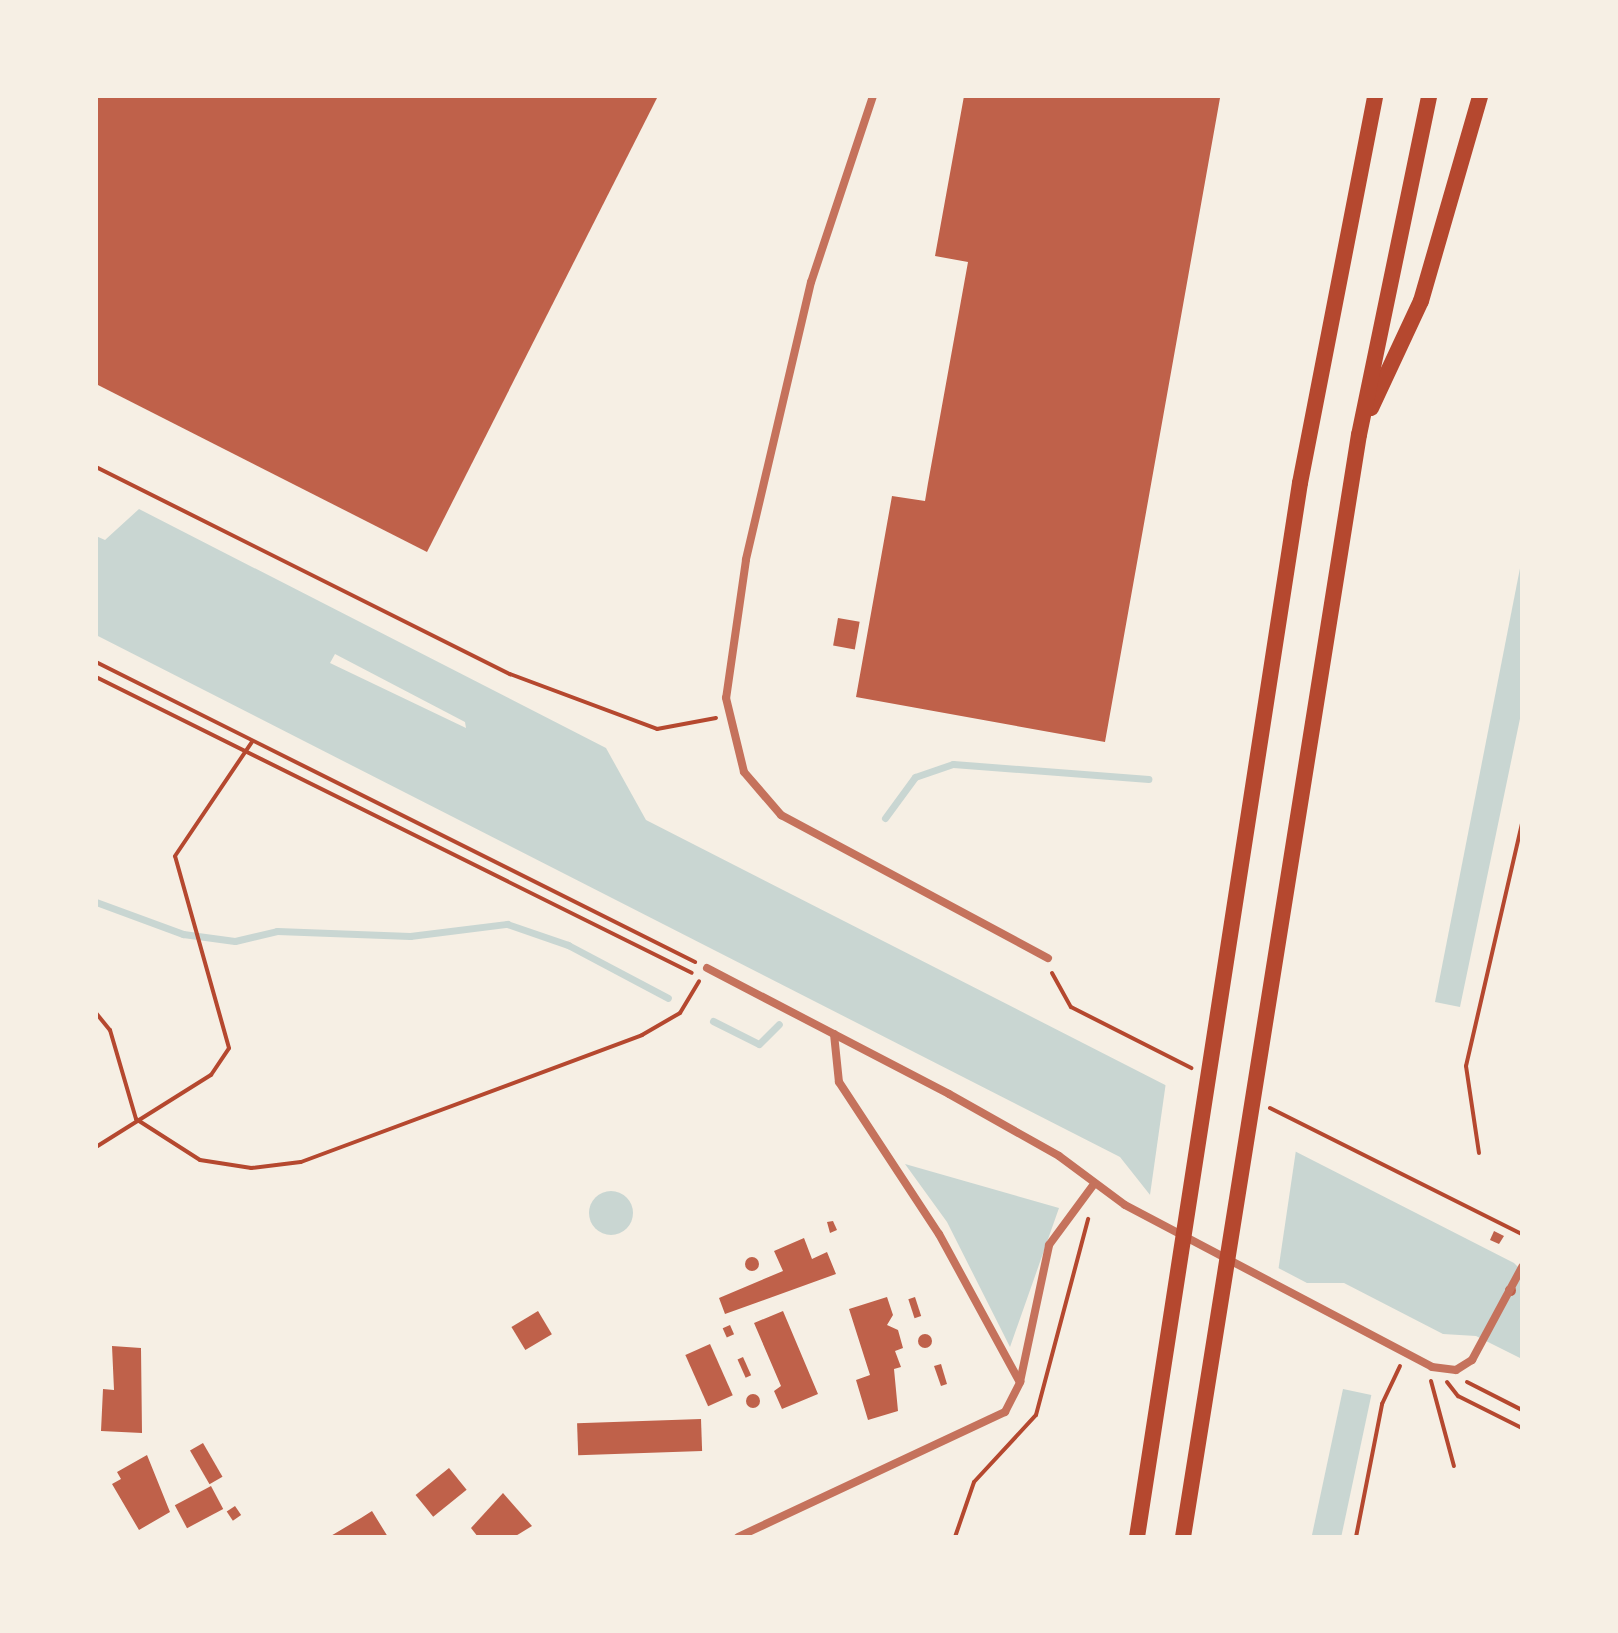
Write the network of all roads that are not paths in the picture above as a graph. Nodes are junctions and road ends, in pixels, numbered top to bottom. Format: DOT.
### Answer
graph roads {
  1 [pos="873,96"];
  2 [pos="1368,96"];
  3 [pos="1375,96"];
  4 [pos="1429,96"];
  5 [pos="1480,96"];
  6 [pos="1367,130"];
  7 [pos="1359,435"];
  8 [pos="1048,958"];
  9 [pos="707,968"];
  10 [pos="834,1034"];
  11 [pos="1094,1184"];
  12 [pos="1522,1268"];
  13 [pos="1020,1382"];
  14 [pos="738,1537"];
  15 [pos="1137,1537"];
  16 [pos="1183,1537"];
  1 -- 8 [label="street"];
  2 -- 6 [label="highway"];
  3 -- 6 [label="highway"];
  4 -- 7 [label="highway"];
  5 -- 7 [label="highway"];
  6 -- 15 [label="highway"];
  7 -- 16 [label="highway"];
  9 -- 10 [label="street"];
  10 -- 11 [label="street"];
  10 -- 13 [label="street"];
  11 -- 12 [label="street"];
  11 -- 13 [label="street"];
  13 -- 14 [label="street"];
}
